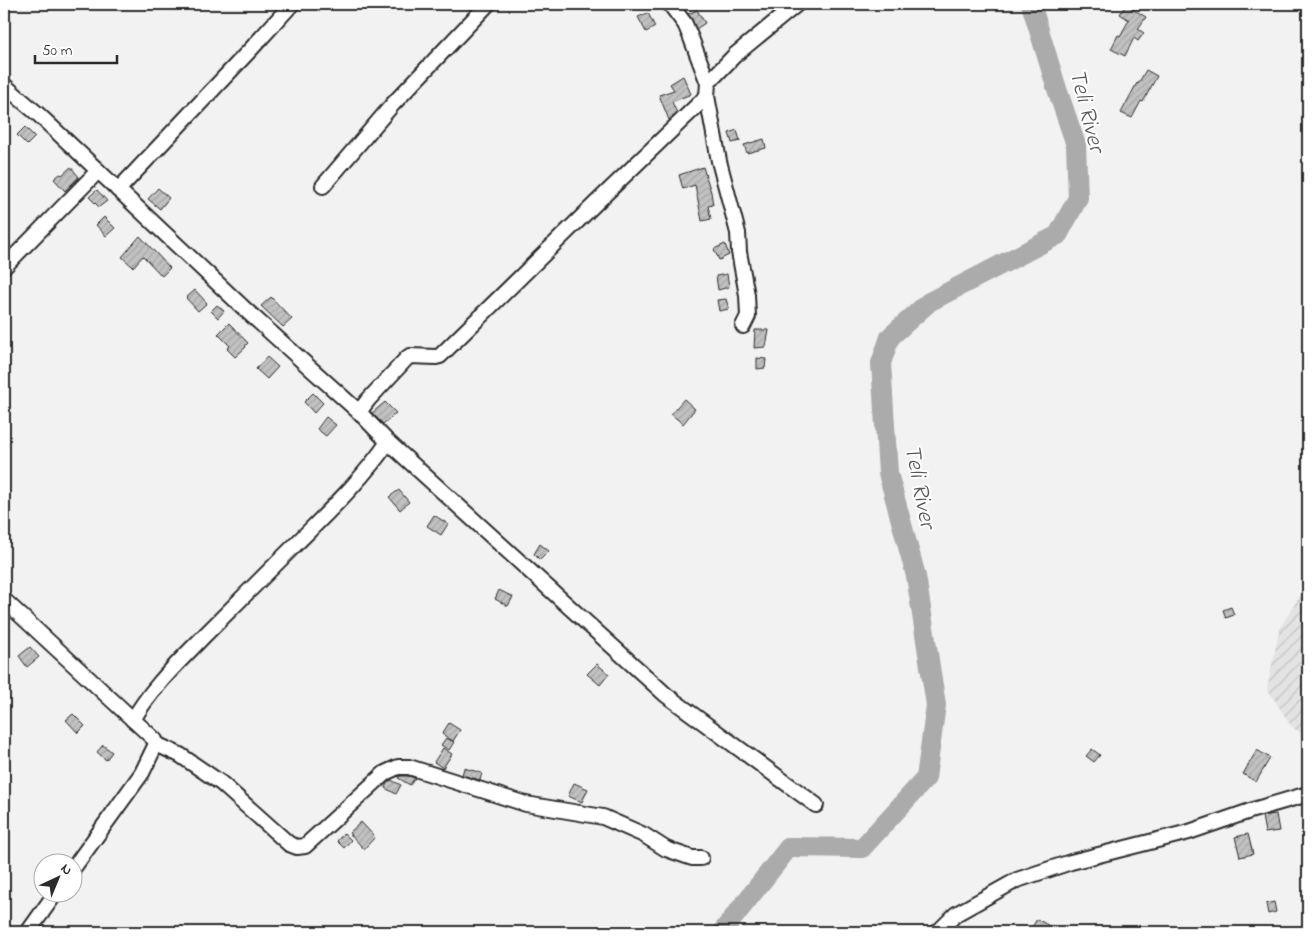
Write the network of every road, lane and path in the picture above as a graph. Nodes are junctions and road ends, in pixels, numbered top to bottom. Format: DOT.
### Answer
graph roads {
  1 [pos="292,4"];
  2 [pos="488,4"];
  3 [pos="670,4"];
  4 [pos="797,4"];
  5 [pos="4,85"];
  6 [pos="707,90"];
  7 [pos="98,171"];
  8 [pos="323,186"];
  9 [pos="118,190"];
  10 [pos="4,267"];
  11 [pos="743,326"];
  12 [pos="359,412"];
  13 [pos="388,442"];
  14 [pos="4,600"];
  15 [pos="133,720"];
  16 [pos="156,744"];
  17 [pos="1308,794"];
  18 [pos="816,805"];
  19 [pos="82,856"];
  20 [pos="701,858"];
  21 [pos="48,904"];
  22 [pos="28,932"];
  23 [pos="938,932"];
  1 -- 9 [label="street"];
  2 -- 8 [label="street"];
  3 -- 6 [label="street"];
  4 -- 6 [label="street"];
  5 -- 7 [label="street"];
  6 -- 11 [label="street"];
  6 -- 12 [label="street"];
  7 -- 9 [label="street"];
  7 -- 10 [label="street"];
  9 -- 12 [label="street"];
  12 -- 13 [label="street"];
  13 -- 15 [label="street"];
  13 -- 18 [label="street"];
  14 -- 15 [label="street"];
  15 -- 16 [label="street"];
  16 -- 19 [label="street"];
  16 -- 20 [label="street"];
  17 -- 23 [label="street"];
  21 -- 22 [label="street"];
}
